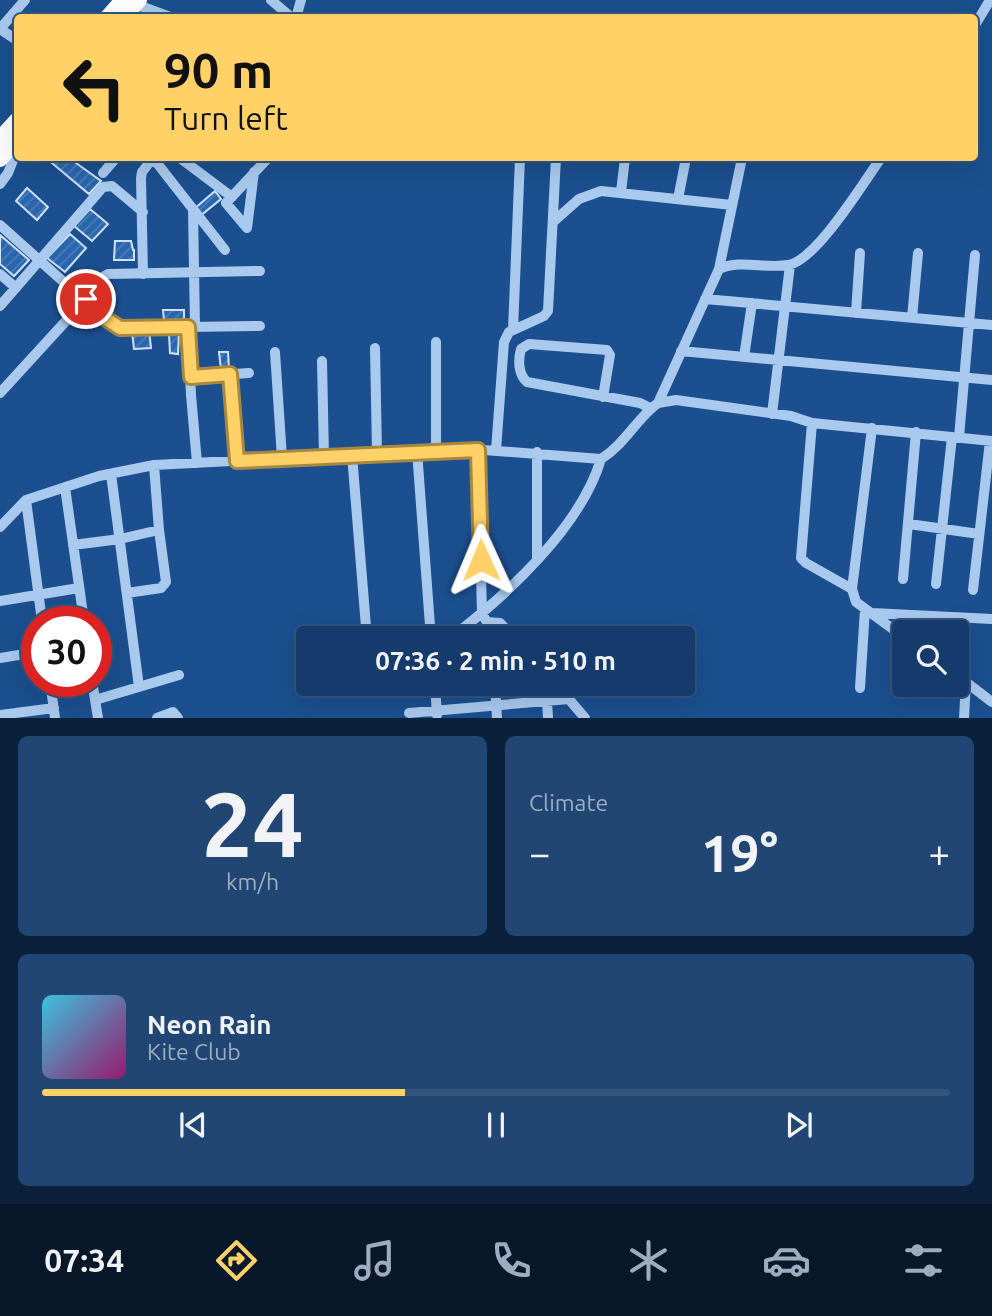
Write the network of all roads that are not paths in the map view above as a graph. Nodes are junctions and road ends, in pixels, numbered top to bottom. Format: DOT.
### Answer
graph roads {
  1 [pos="25,0"];
  2 [pos="271,0"];
  3 [pos="990,0"];
  4 [pos="140,2"];
  5 [pos="115,14"];
  6 [pos="127,14"];
  7 [pos="165,14"];
  8 [pos="289,14"];
  9 [pos="978,20"];
  10 [pos="0,29"];
  11 [pos="14,123"];
  12 [pos="0,139"];
  13 [pos="14,143"];
  14 [pos="14,158"];
  15 [pos="0,159"];
  16 [pos="113,161"];
  17 [pos="151,161"];
  18 [pos="155,161"];
  19 [pos="189,161"];
  20 [pos="520,161"];
  21 [pos="556,161"];
  22 [pos="625,161"];
  23 [pos="685,161"];
  24 [pos="742,161"];
  25 [pos="879,161"];
  26 [pos="259,163"];
  27 [pos="103,173"];
  28 [pos="0,184"];
  29 [pos="621,192"];
  30 [pos="232,197"];
  31 [pos="678,199"];
  32 [pos="732,205"];
  33 [pos="192,209"];
  34 [pos="143,212"];
  35 [pos="553,222"];
  36 [pos="0,225"];
  37 [pos="225,250"];
  38 [pos="860,253"];
  39 [pos="918,253"];
  40 [pos="975,255"];
  41 [pos="41,261"];
  42 [pos="723,264"];
  43 [pos="790,265"];
  44 [pos="260,271"];
  45 [pos="194,273"];
  46 [pos="0,274"];
  47 [pos="143,274"];
  48 [pos="16,288"];
  49 [pos="86,299"];
  50 [pos="705,299"];
  51 [pos="752,303"];
  52 [pos="0,306"];
  53 [pos="786,306"];
  54 [pos="856,313"];
  55 [pos="912,318"];
  56 [pos="968,323"];
  57 [pos="992,325"];
  58 [pos="260,326"];
  59 [pos="192,327"];
  60 [pos="513,330"];
  61 [pos="436,342"];
  62 [pos="375,348"];
  63 [pos="681,351"];
  64 [pos="275,352"];
  65 [pos="744,357"];
  66 [pos="780,360"];
  67 [pos="322,361"];
  68 [pos="249,373"];
  69 [pos="230,374"];
  70 [pos="191,377"];
  71 [pos="963,377"];
  72 [pos="992,380"];
  73 [pos="0,393"];
  74 [pos="603,397"];
  75 [pos="654,406"];
  76 [pos="772,414"];
  77 [pos="812,423"];
  78 [pos="872,428"];
  79 [pos="916,432"];
  80 [pos="956,437"];
  81 [pos="991,441"];
  82 [pos="478,450"];
  83 [pos="496,450"];
  84 [pos="416,451"];
  85 [pos="436,451"];
  86 [pos="537,452"];
  87 [pos="377,453"];
  88 [pos="352,454"];
  89 [pos="324,456"];
  90 [pos="282,458"];
  91 [pos="601,459"];
  92 [pos="237,461"];
  93 [pos="197,463"];
  94 [pos="154,465"];
  95 [pos="111,474"];
  96 [pos="65,487"];
  97 [pos="26,500"];
  98 [pos="909,524"];
  99 [pos="0,527"];
  100 [pos="943,528"];
  101 [pos="159,530"];
  102 [pos="979,534"];
  103 [pos="120,539"];
  104 [pos="73,545"];
  105 [pos="537,560"];
  106 [pos="903,579"];
  107 [pos="936,584"];
  108 [pos="79,588"];
  109 [pos="852,589"];
  110 [pos="972,590"];
  111 [pos="127,593"];
  112 [pos="39,595"];
  113 [pos="0,601"];
  114 [pos="40,606"];
  115 [pos="82,606"];
  116 [pos="868,611"];
  117 [pos="484,618"];
  118 [pos="965,618"];
  119 [pos="992,619"];
  120 [pos="367,626"];
  121 [pos="430,626"];
  122 [pos="471,626"];
  123 [pos="487,626"];
  124 [pos="503,626"];
  125 [pos="892,629"];
  126 [pos="21,655"];
  127 [pos="0,658"];
  128 [pos="179,675"];
  129 [pos="969,684"];
  130 [pos="139,687"];
  131 [pos="860,688"];
  132 [pos="436,696"];
  133 [pos="566,696"];
  134 [pos="94,697"];
  135 [pos="963,697"];
  136 [pos="569,699"];
  137 [pos="95,701"];
  138 [pos="547,701"];
  139 [pos="992,702"];
  140 [pos="497,712"];
  141 [pos="54,713"];
  142 [pos="409,713"];
  143 [pos="437,714"];
  144 [pos="0,715"];
  145 [pos="98,718"];
  146 [pos="157,718"];
  147 [pos="178,718"];
  148 [pos="548,718"];
  149 [pos="585,718"];
  150 [pos="964,718"];
  1 -- 10 [label="street"];
  2 -- 8 [label="street"];
  3 -- 9 [label="street"];
  4 -- 5 [label="highway"];
  4 -- 6 [label="highway"];
  4 -- 7 [label="street"];
  11 -- 12 [label="highway"];
  13 -- 15 [label="highway"];
  14 -- 28 [label="street"];
  16 -- 27 [label="street"];
  17 -- 34 [label="street"];
  18 -- 33 [label="street"];
  19 -- 30 [label="street"];
  20 -- 60 [label="street"];
  21 -- 35 [label="street"];
  22 -- 29 [label="street"];
  23 -- 31 [label="street"];
  24 -- 32 [label="street"];
  25 -- 43 [label="street"];
  26 -- 30 [label="street"];
  26 -- 30 [label="street"];
  29 -- 31 [label="street"];
  29 -- 35 [label="street"];
  31 -- 32 [label="street"];
  32 -- 42 [label="street"];
  33 -- 37 [label="street"];
  33 -- 45 [label="street"];
  34 -- 41 [label="street"];
  34 -- 47 [label="street"];
  35 -- 60 [label="street"];
  36 -- 41 [label="street"];
  38 -- 54 [label="street"];
  39 -- 55 [label="street"];
  40 -- 56 [label="street"];
  41 -- 48 [label="street"];
  41 -- 49 [label="street"];
  42 -- 43 [label="street"];
  42 -- 50 [label="street"];
  43 -- 53 [label="street"];
  44 -- 45 [label="street"];
  45 -- 47 [label="street"];
  45 -- 59 [label="street"];
  46 -- 48 [label="street"];
  47 -- 49 [label="street"];
  48 -- 52 [label="street"];
  49 -- 59 [label="street"];
  49 -- 73 [label="street"];
  50 -- 51 [label="street"];
  50 -- 63 [label="street"];
  51 -- 53 [label="street"];
  51 -- 65 [label="street"];
  53 -- 54 [label="street"];
  53 -- 66 [label="street"];
  54 -- 55 [label="street"];
  55 -- 56 [label="street"];
  56 -- 57 [label="street"];
  56 -- 71 [label="street"];
  58 -- 59 [label="street"];
  59 -- 70 [label="street"];
  60 -- 83 [label="street"];
  61 -- 85 [label="street"];
  62 -- 87 [label="street"];
  63 -- 65 [label="street"];
  63 -- 75 [label="street"];
  64 -- 90 [label="street"];
  65 -- 66 [label="street"];
  66 -- 71 [label="street"];
  66 -- 76 [label="street"];
  67 -- 89 [label="street"];
  68 -- 69 [label="street"];
  69 -- 70 [label="street"];
  69 -- 92 [label="street"];
  70 -- 93 [label="street"];
  71 -- 72 [label="street"];
  71 -- 80 [label="street"];
  74 -- 74 [label="street"];
  74 -- 75 [label="street"];
  75 -- 76 [label="street"];
  75 -- 91 [label="street"];
  76 -- 77 [label="street"];
  77 -- 78 [label="street"];
  77 -- 109 [label="street"];
  78 -- 79 [label="street"];
  78 -- 109 [label="street"];
  79 -- 80 [label="street"];
  79 -- 98 [label="street"];
  80 -- 81 [label="street"];
  80 -- 100 [label="street"];
  81 -- 102 [label="street"];
  82 -- 83 [label="street"];
  82 -- 85 [label="street"];
  82 -- 117 [label="street"];
  83 -- 86 [label="street"];
  84 -- 85 [label="street"];
  84 -- 87 [label="street"];
  84 -- 121 [label="street"];
  86 -- 91 [label="street"];
  86 -- 105 [label="street"];
  87 -- 88 [label="street"];
  88 -- 89 [label="street"];
  88 -- 120 [label="street"];
  89 -- 90 [label="street"];
  90 -- 92 [label="street"];
  91 -- 105 [label="street"];
  92 -- 93 [label="street"];
  93 -- 94 [label="street"];
  94 -- 95 [label="street"];
  94 -- 101 [label="street"];
  95 -- 96 [label="street"];
  95 -- 103 [label="street"];
  96 -- 97 [label="street"];
  96 -- 104 [label="street"];
  97 -- 99 [label="street"];
  97 -- 112 [label="street"];
  98 -- 100 [label="street"];
  98 -- 106 [label="street"];
  100 -- 102 [label="street"];
  100 -- 107 [label="street"];
  101 -- 103 [label="street"];
  101 -- 111 [label="street"];
  102 -- 110 [label="street"];
  103 -- 104 [label="street"];
  103 -- 111 [label="street"];
  104 -- 108 [label="street"];
  105 -- 117 [label="street"];
  108 -- 112 [label="street"];
  108 -- 115 [label="street"];
  109 -- 116 [label="street"];
  111 -- 130 [label="street"];
  112 -- 113 [label="street"];
  112 -- 114 [label="street"];
  116 -- 118 [label="street"];
  116 -- 125 [label="street"];
  116 -- 131 [label="street"];
  117 -- 122 [label="street"];
  117 -- 123 [label="street"];
  117 -- 124 [label="street"];
  118 -- 119 [label="street"];
  126 -- 127 [label="street"];
  128 -- 130 [label="street"];
  129 -- 139 [label="street"];
  130 -- 137 [label="street"];
  132 -- 143 [label="street"];
  133 -- 136 [label="street"];
  134 -- 137 [label="street"];
  135 -- 150 [label="street"];
  136 -- 138 [label="street"];
  136 -- 149 [label="street"];
  137 -- 145 [label="street"];
  138 -- 140 [label="street"];
  138 -- 148 [label="street"];
  140 -- 143 [label="street"];
  141 -- 144 [label="street"];
  142 -- 143 [label="street"];
  146 -- 147 [label="street"];
}
